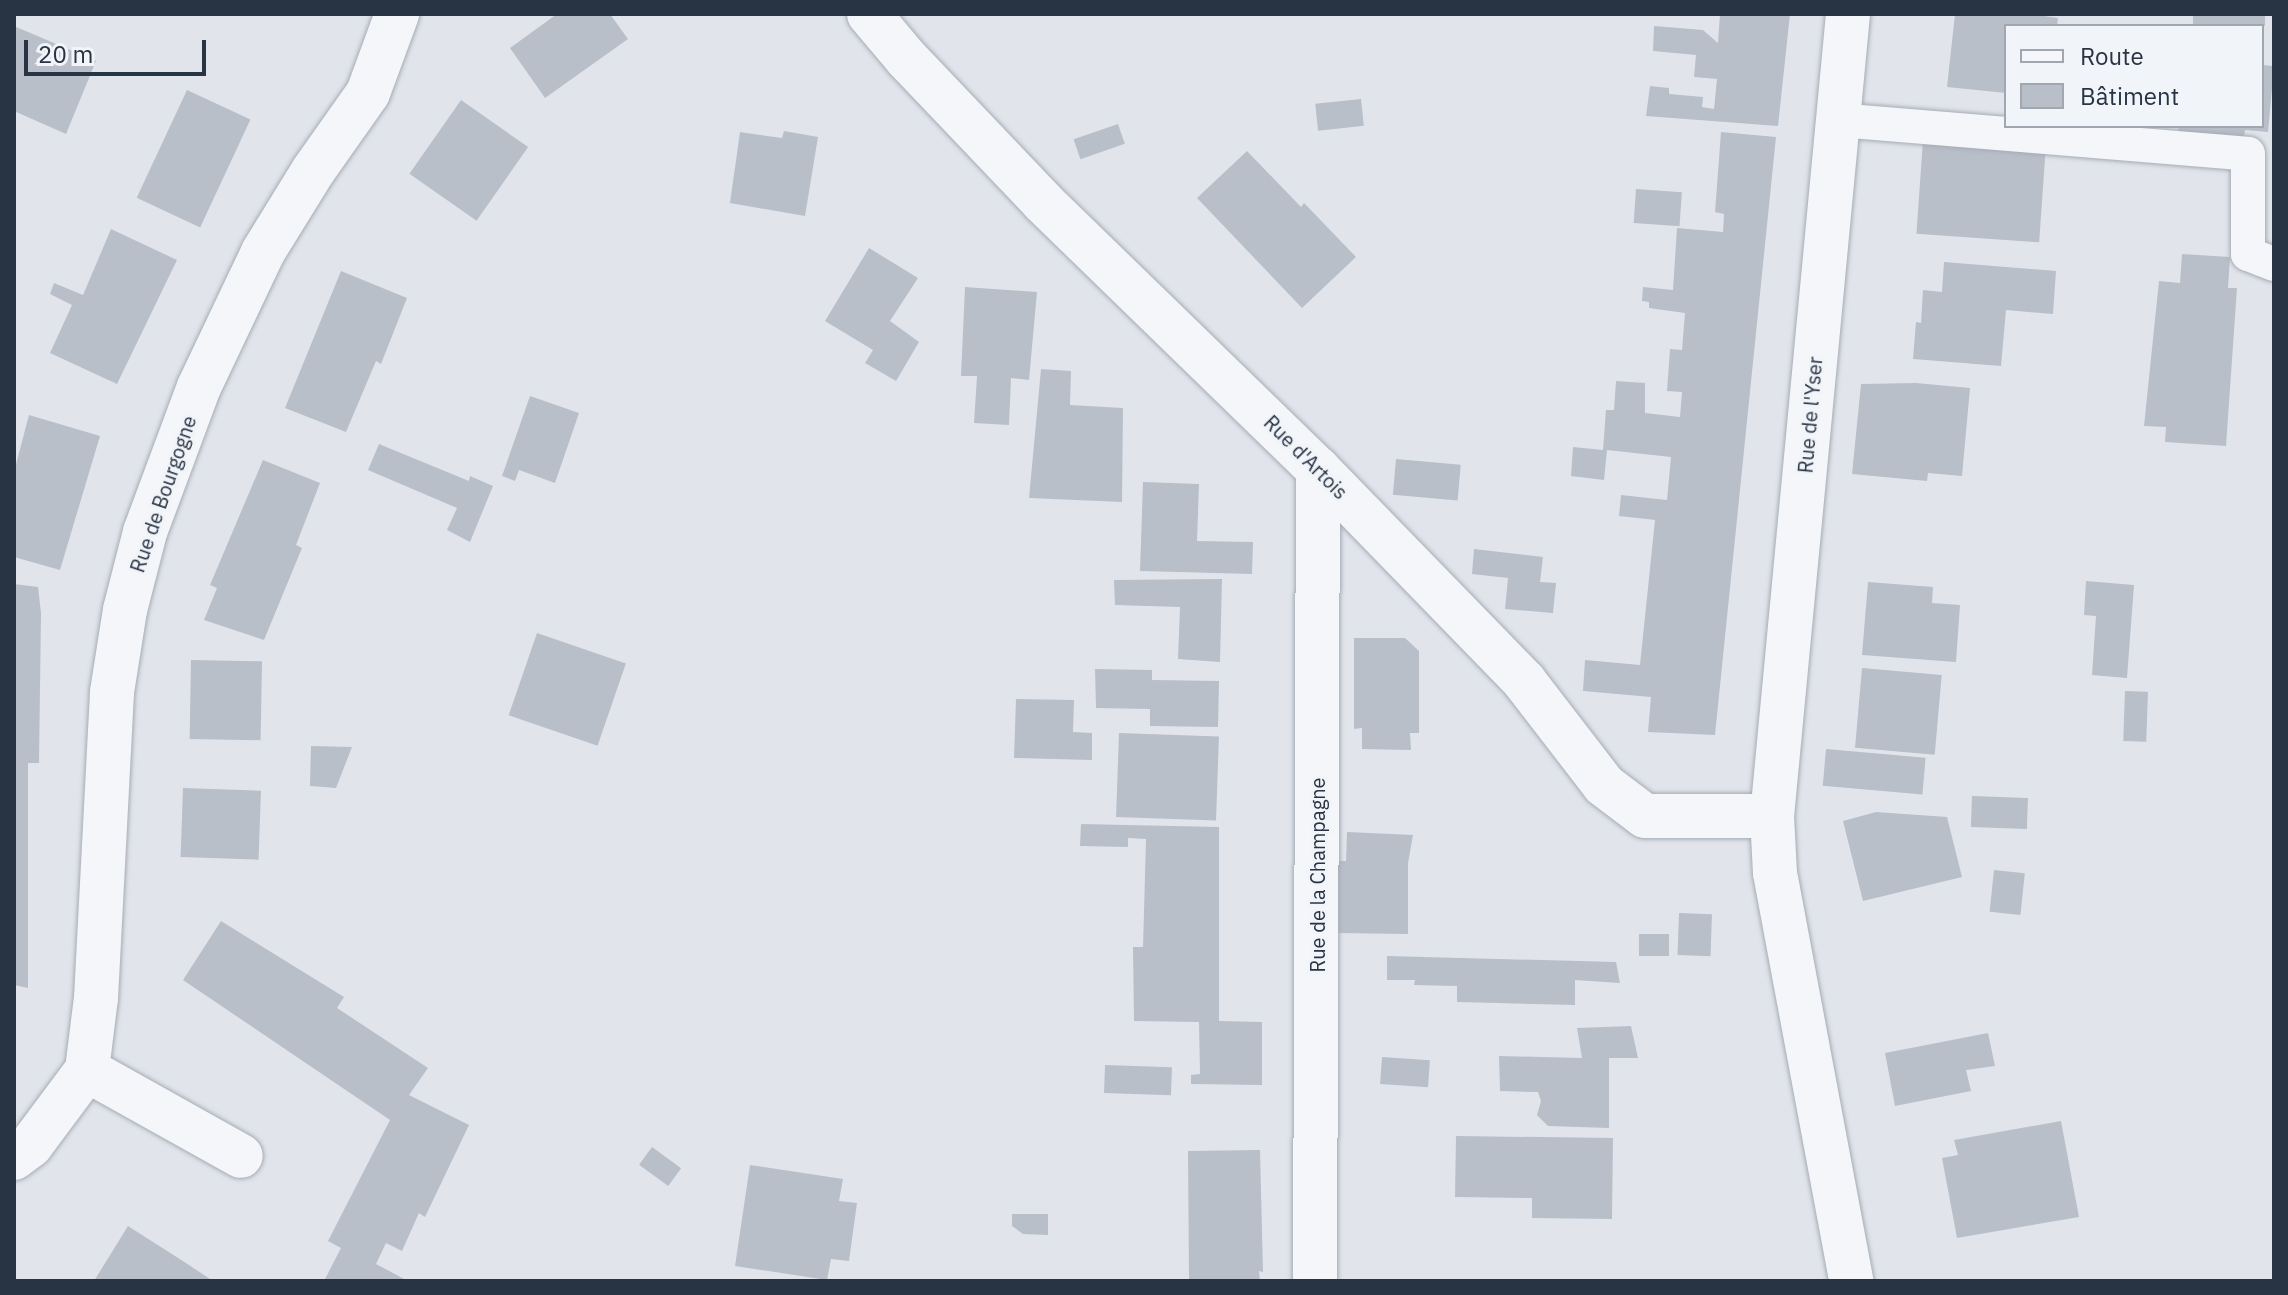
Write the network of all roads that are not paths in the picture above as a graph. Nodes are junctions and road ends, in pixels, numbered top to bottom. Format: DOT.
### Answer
graph roads {
  1 [pos="397,14"];
  2 [pos="869,14"];
  3 [pos="1848,14"];
  4 [pos="1838,120"];
  5 [pos="2274,264"];
  6 [pos="1318,469"];
  7 [pos="1772,816"];
  8 [pos="87,1070"];
  9 [pos="241,1156"];
  10 [pos="14,1158"];
  11 [pos="1315,1281"];
  12 [pos="1851,1281"];
  1 -- 8 [label="street, Rue de Bourgogne"];
  2 -- 6 [label="street, Rue d'Artois"];
  3 -- 4 [label="street, Rue de l'Yser"];
  4 -- 5 [label="lane"];
  4 -- 7 [label="street, Rue de l'Yser"];
  6 -- 7 [label="street, Rue d'Artois"];
  6 -- 11 [label="street, Rue de la Champagne"];
  7 -- 12 [label="street"];
  8 -- 9 [label="street"];
  8 -- 10 [label="street, Rue de Bourgogne"];
}
